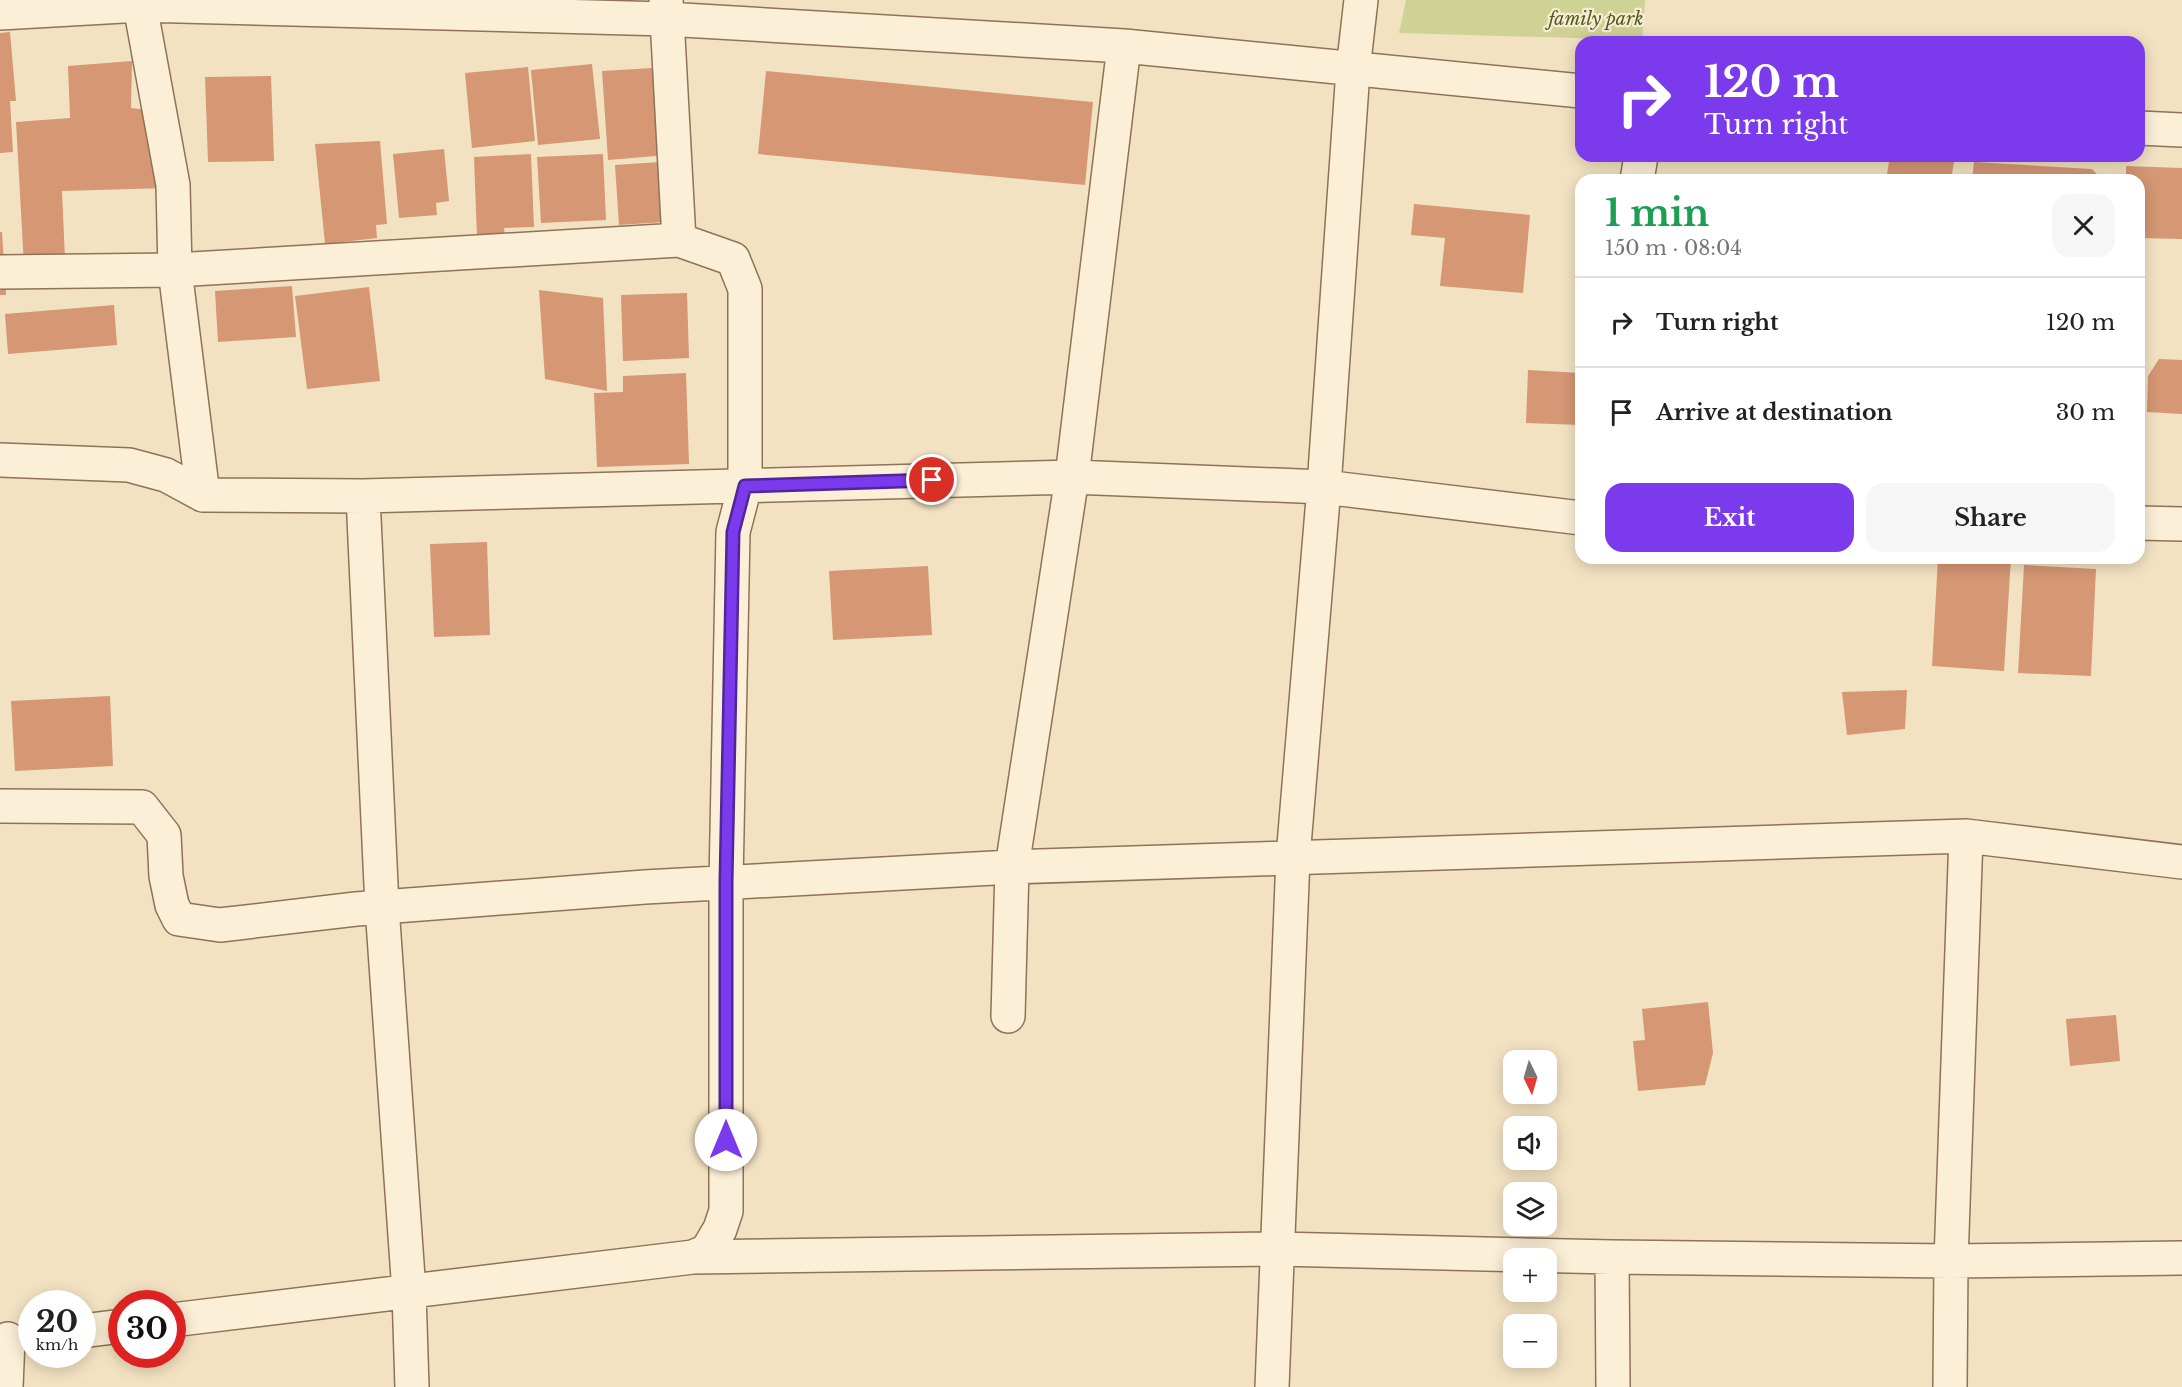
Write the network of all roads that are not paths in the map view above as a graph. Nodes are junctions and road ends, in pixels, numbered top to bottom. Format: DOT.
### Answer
graph roads {
  1 [pos="1361,0"];
  2 [pos="140,2"];
  3 [pos="410,6"];
  4 [pos="666,9"];
  5 [pos="0,13"];
  6 [pos="1124,46"];
  7 [pos="1353,70"];
  8 [pos="1575,90"];
  9 [pos="2145,128"];
  10 [pos="2182,130"];
  11 [pos="679,240"];
  12 [pos="175,270"];
  13 [pos="0,272"];
  14 [pos="0,460"];
  15 [pos="1072,477"];
  16 [pos="745,486"];
  17 [pos="1324,487"];
  18 [pos="203,495"];
  19 [pos="363,496"];
  20 [pos="1575,517"];
  21 [pos="2145,523"];
  22 [pos="2182,524"];
  23 [pos="0,806"];
  24 [pos="1966,836"];
  25 [pos="1293,857"];
  26 [pos="2182,862"];
  27 [pos="1012,867"];
  28 [pos="726,882"];
  29 [pos="381,907"];
  30 [pos="1008,1016"];
  31 [pos="1278,1249"];
  32 [pos="693,1257"];
  33 [pos="1612,1257"];
  34 [pos="2182,1258"];
  35 [pos="1951,1261"];
  36 [pos="410,1292"];
  37 [pos="186,1318"];
  38 [pos="13,1339"];
  39 [pos="6,1387"];
  40 [pos="412,1387"];
  41 [pos="1272,1387"];
  42 [pos="1613,1387"];
  43 [pos="1950,1387"];
  1 -- 7 [label="street"];
  2 -- 3 [label="street"];
  2 -- 5 [label="street"];
  2 -- 12 [label="street"];
  3 -- 4 [label="street"];
  4 -- 6 [label="street"];
  4 -- 11 [label="street"];
  6 -- 7 [label="street"];
  6 -- 15 [label="street"];
  7 -- 8 [label="street"];
  7 -- 17 [label="street"];
  9 -- 10 [label="street"];
  11 -- 12 [label="street"];
  11 -- 16 [label="street"];
  12 -- 13 [label="street"];
  12 -- 18 [label="street"];
  14 -- 18 [label="street"];
  15 -- 16 [label="street"];
  15 -- 17 [label="street"];
  15 -- 27 [label="street"];
  16 -- 19 [label="street"];
  16 -- 28 [label="street"];
  17 -- 20 [label="street"];
  17 -- 25 [label="street"];
  18 -- 19 [label="street"];
  19 -- 29 [label="street"];
  21 -- 22 [label="street"];
  23 -- 29 [label="street"];
  24 -- 25 [label="street"];
  24 -- 26 [label="street"];
  24 -- 35 [label="street"];
  25 -- 27 [label="street"];
  25 -- 31 [label="street"];
  27 -- 28 [label="street"];
  27 -- 30 [label="street"];
  28 -- 29 [label="street"];
  28 -- 32 [label="street"];
  29 -- 36 [label="street"];
  31 -- 32 [label="street"];
  31 -- 33 [label="street"];
  31 -- 41 [label="street"];
  32 -- 36 [label="street"];
  33 -- 35 [label="street"];
  33 -- 42 [label="street"];
  34 -- 35 [label="street"];
  35 -- 43 [label="street"];
  36 -- 37 [label="street"];
  36 -- 40 [label="street"];
  38 -- 39 [label="street"];
}
